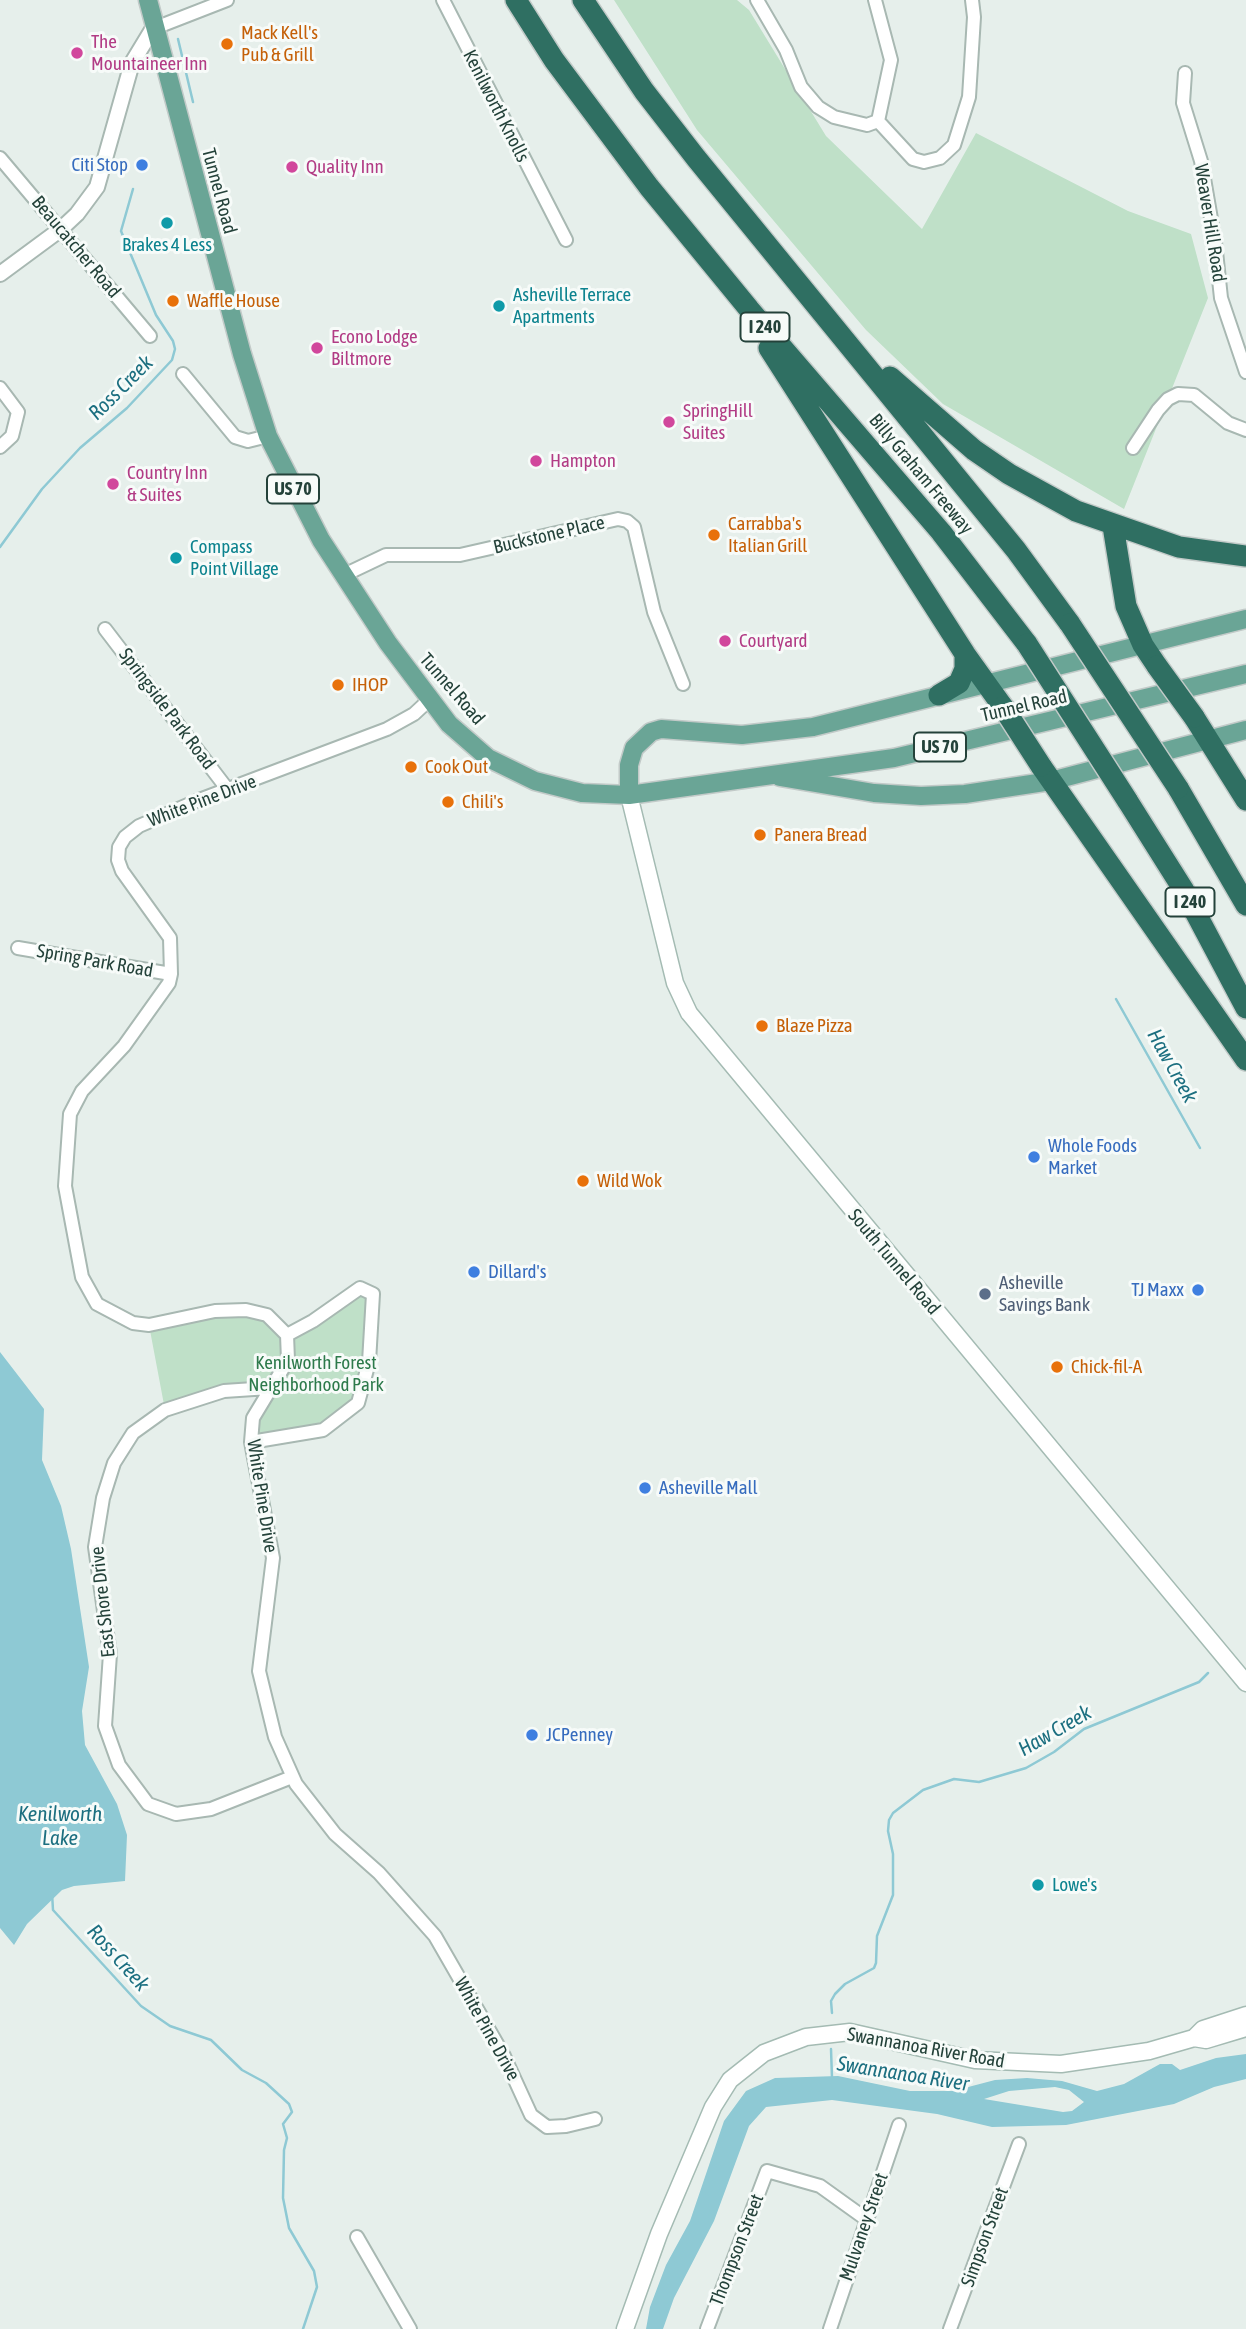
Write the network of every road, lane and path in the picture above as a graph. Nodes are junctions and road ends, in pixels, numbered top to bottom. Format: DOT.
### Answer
graph roads {
  1 [pos="148,0"];
  2 [pos="228,0"];
  3 [pos="443,0"];
  4 [pos="516,0"];
  5 [pos="583,0"];
  6 [pos="757,0"];
  7 [pos="875,0"];
  8 [pos="972,0"];
  9 [pos="154,29"];
  10 [pos="1185,73"];
  11 [pos="878,121"];
  12 [pos="0,159"];
  13 [pos="61,229"];
  14 [pos="566,240"];
  15 [pos="0,274"];
  16 [pos="749,309"];
  17 [pos="150,336"];
  18 [pos="839,336"];
  19 [pos="1246,372"];
  20 [pos="183,374"];
  21 [pos="0,388"];
  22 [pos="1246,430"];
  23 [pos="268,436"];
  24 [pos="0,447"];
  25 [pos="1133,448"];
  26 [pos="1112,526"];
  27 [pos="1246,556"];
  28 [pos="344,575"];
  29 [pos="1246,619"];
  30 [pos="105,629"];
  31 [pos="1143,645"];
  32 [pos="965,654"];
  33 [pos="1246,674"];
  34 [pos="682,684"];
  35 [pos="988,685"];
  36 [pos="939,695"];
  37 [pos="429,700"];
  38 [pos="1246,730"];
  39 [pos="1210,740"];
  40 [pos="770,774"];
  41 [pos="1046,774"];
  42 [pos="228,790"];
  43 [pos="629,795"];
  44 [pos="1246,800"];
  45 [pos="1246,905"];
  46 [pos="18,948"];
  47 [pos="171,974"];
  48 [pos="1246,1008"];
  49 [pos="1246,1060"];
  50 [pos="287,1335"];
  51 [pos="269,1388"];
  52 [pos="251,1441"];
  53 [pos="1246,1683"];
  54 [pos="292,1777"];
  55 [pos="1246,2015"];
  56 [pos="1246,2028"];
  57 [pos="1194,2038"];
  58 [pos="595,2119"];
  59 [pos="899,2125"];
  60 [pos="1019,2144"];
  61 [pos="866,2219"];
  62 [pos="357,2237"];
  63 [pos="410,2329"];
  64 [pos="625,2329"];
  65 [pos="707,2329"];
  66 [pos="831,2329"];
  67 [pos="950,2329"];
  1 -- 9 [label="main road, Tunnel Road / US 70"];
  2 -- 9 [label="street"];
  3 -- 14 [label="street, Kenilworth Knolls"];
  4 -- 16 [label="highway, Billy Graham Freeway / I 240"];
  5 -- 18 [label="highway, Billy Graham Freeway / I 240"];
  6 -- 11 [label="street"];
  7 -- 11 [label="street"];
  8 -- 11 [label="street"];
  9 -- 13 [label="street"];
  9 -- 23 [label="main road, Tunnel Road / US 70"];
  10 -- 19 [label="street, Weaver Hill Road"];
  12 -- 13 [label="street, Beaucatcher Road"];
  13 -- 15 [label="street"];
  13 -- 17 [label="street, Beaucatcher Road"];
  16 -- 32 [label="highway"];
  16 -- 48 [label="highway, Billy Graham Freeway / I 240, bridge"];
  18 -- 26 [label="highway"];
  18 -- 45 [label="highway, Billy Graham Freeway / I 240, bridge"];
  20 -- 23 [label="street"];
  21 -- 24 [label="street"];
  22 -- 25 [label="street"];
  23 -- 28 [label="main road, Tunnel Road / US 70"];
  26 -- 27 [label="highway"];
  26 -- 31 [label="highway"];
  28 -- 34 [label="street, Buckstone Place"];
  28 -- 37 [label="main road, Tunnel Road / US 70"];
  29 -- 31 [label="main road"];
  30 -- 42 [label="street, Springside Park Road"];
  31 -- 35 [label="main road"];
  31 -- 39 [label="highway, bridge"];
  32 -- 35 [label="highway"];
  32 -- 36 [label="highway"];
  33 -- 40 [label="main road, Tunnel Road / US 70"];
  35 -- 36 [label="main road"];
  35 -- 41 [label="highway, bridge"];
  36 -- 43 [label="main road"];
  37 -- 42 [label="street, White Pine Drive"];
  37 -- 43 [label="main road, Tunnel Road / US 70"];
  38 -- 39 [label="main road"];
  39 -- 41 [label="main road"];
  39 -- 44 [label="highway"];
  40 -- 41 [label="main road"];
  40 -- 43 [label="main road, Tunnel Road / US 70"];
  41 -- 49 [label="highway"];
  42 -- 47 [label="street, White Pine Drive"];
  43 -- 53 [label="main road, South Tunnel Road"];
  46 -- 47 [label="street, Spring Park Road"];
  47 -- 50 [label="street"];
  50 -- 51 [label="street, White Pine Drive"];
  50 -- 52 [label="street"];
  51 -- 52 [label="street, White Pine Drive"];
  51 -- 54 [label="street, East Shore Drive"];
  52 -- 54 [label="street, White Pine Drive"];
  54 -- 58 [label="street, White Pine Drive"];
  55 -- 57 [label="main road, Swannanoa River Road"];
  56 -- 57 [label="main road, Swannanoa River Road"];
  57 -- 64 [label="main road, Swannanoa River Road"];
  59 -- 61 [label="street, Mulvaney Street"];
  60 -- 67 [label="street, Simpson Street"];
  61 -- 65 [label="street, Thompson Street"];
  61 -- 66 [label="street, Mulvaney Street"];
  62 -- 63 [label="street"];
}
